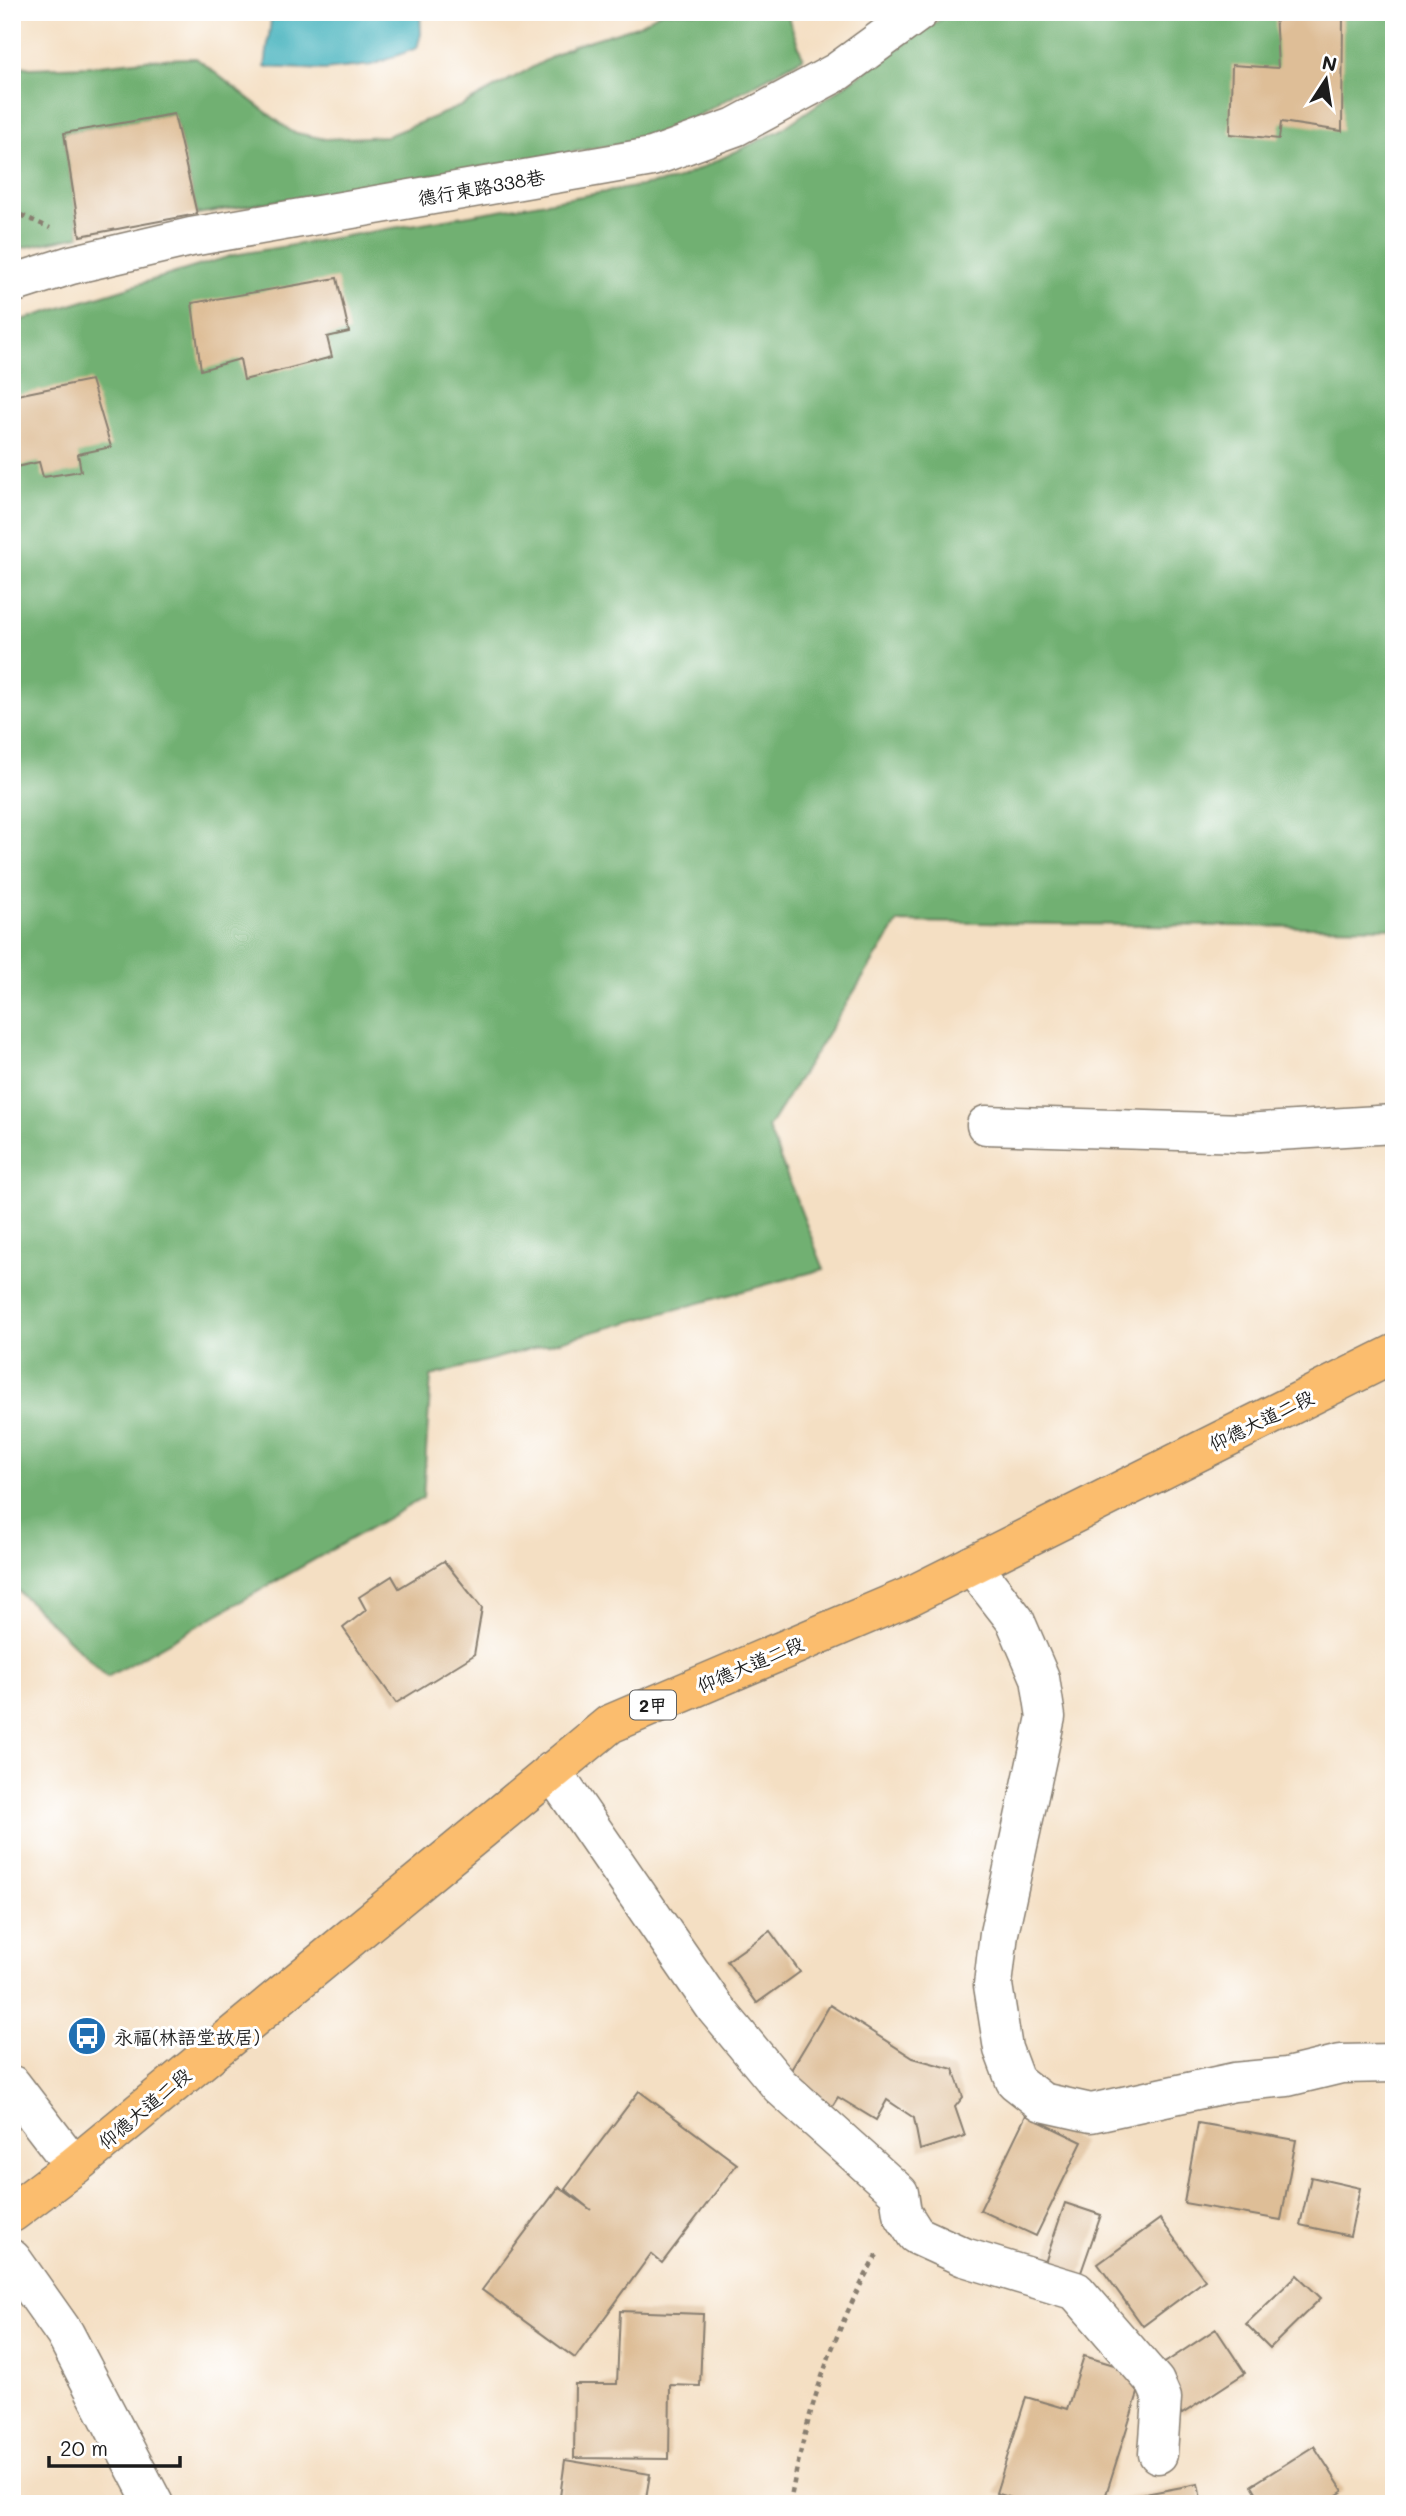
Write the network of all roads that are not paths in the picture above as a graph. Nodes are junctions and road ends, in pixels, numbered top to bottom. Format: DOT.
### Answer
graph roads {
  1 [pos="919,12"];
  2 [pos="12,284"];
  3 [pos="1394,1124"];
  4 [pos="986,1125"];
  5 [pos="1394,1354"];
  6 [pos="972,1565"];
  7 [pos="552,1771"];
  8 [pos="1394,2063"];
  9 [pos="12,2084"];
  10 [pos="74,2165"];
  11 [pos="12,2213"];
  12 [pos="12,2259"];
  13 [pos="1158,2454"];
  14 [pos="154,2504"];
  1 -- 2 [label="street, 德行東路338巷"];
  3 -- 4 [label="street"];
  5 -- 6 [label="main road, 仰德大道二段 / 2甲"];
  6 -- 7 [label="main road, 仰德大道二段 / 2甲"];
  6 -- 8 [label="street"];
  7 -- 10 [label="main road, 仰德大道二段 / 2甲"];
  7 -- 13 [label="street"];
  9 -- 10 [label="street"];
  10 -- 11 [label="main road, 仰德大道二段 / 2甲"];
  12 -- 14 [label="street"];
}
